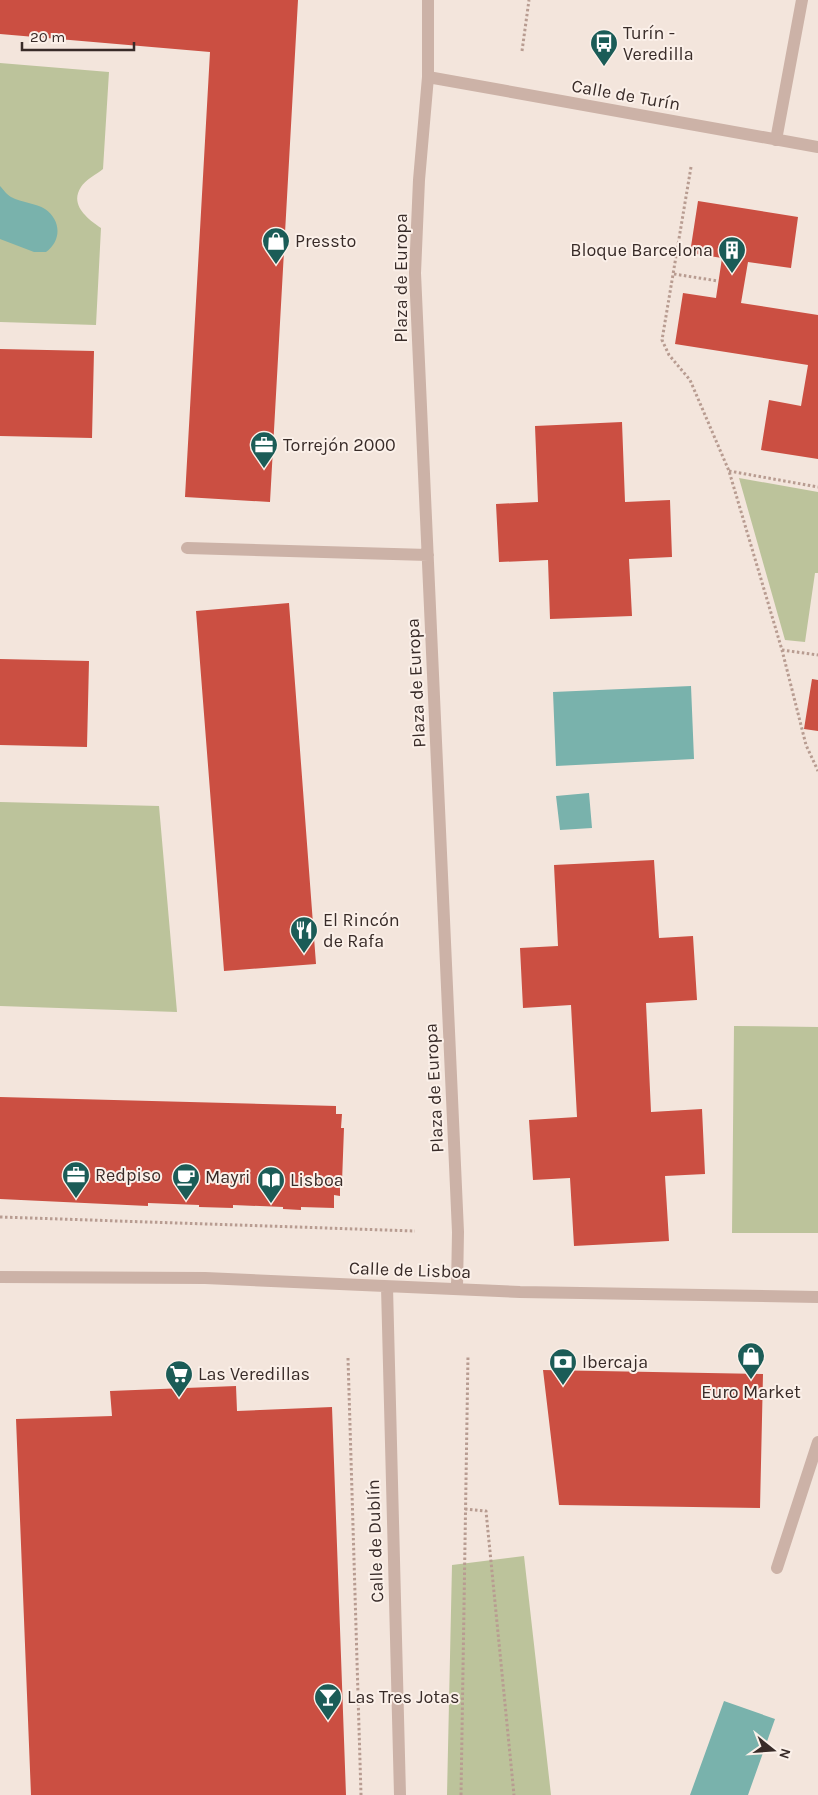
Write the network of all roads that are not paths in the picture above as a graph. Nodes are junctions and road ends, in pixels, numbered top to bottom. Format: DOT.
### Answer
graph roads {
  1 [pos="428,0"];
  2 [pos="802,0"];
  3 [pos="428,77"];
  4 [pos="776,140"];
  5 [pos="818,147"];
  6 [pos="187,548"];
  7 [pos="428,555"];
  8 [pos="0,1277"];
  9 [pos="387,1287"];
  10 [pos="457,1288"];
  11 [pos="818,1297"];
  12 [pos="818,1442"];
  13 [pos="777,1568"];
  14 [pos="400,1795"];
  1 -- 3 [label="street, Plaza de Europa"];
  2 -- 4 [label="street"];
  3 -- 4 [label="street, Calle de Turín"];
  3 -- 7 [label="street, Plaza de Europa"];
  4 -- 5 [label="street, Calle de Turín"];
  6 -- 7 [label="street"];
  7 -- 10 [label="street, Plaza de Europa"];
  8 -- 9 [label="street, Calle de Lisboa"];
  9 -- 10 [label="street, Calle de Lisboa"];
  9 -- 14 [label="street, Calle de Dublín"];
  10 -- 11 [label="street, Calle de Lisboa"];
  12 -- 13 [label="street"];
}
